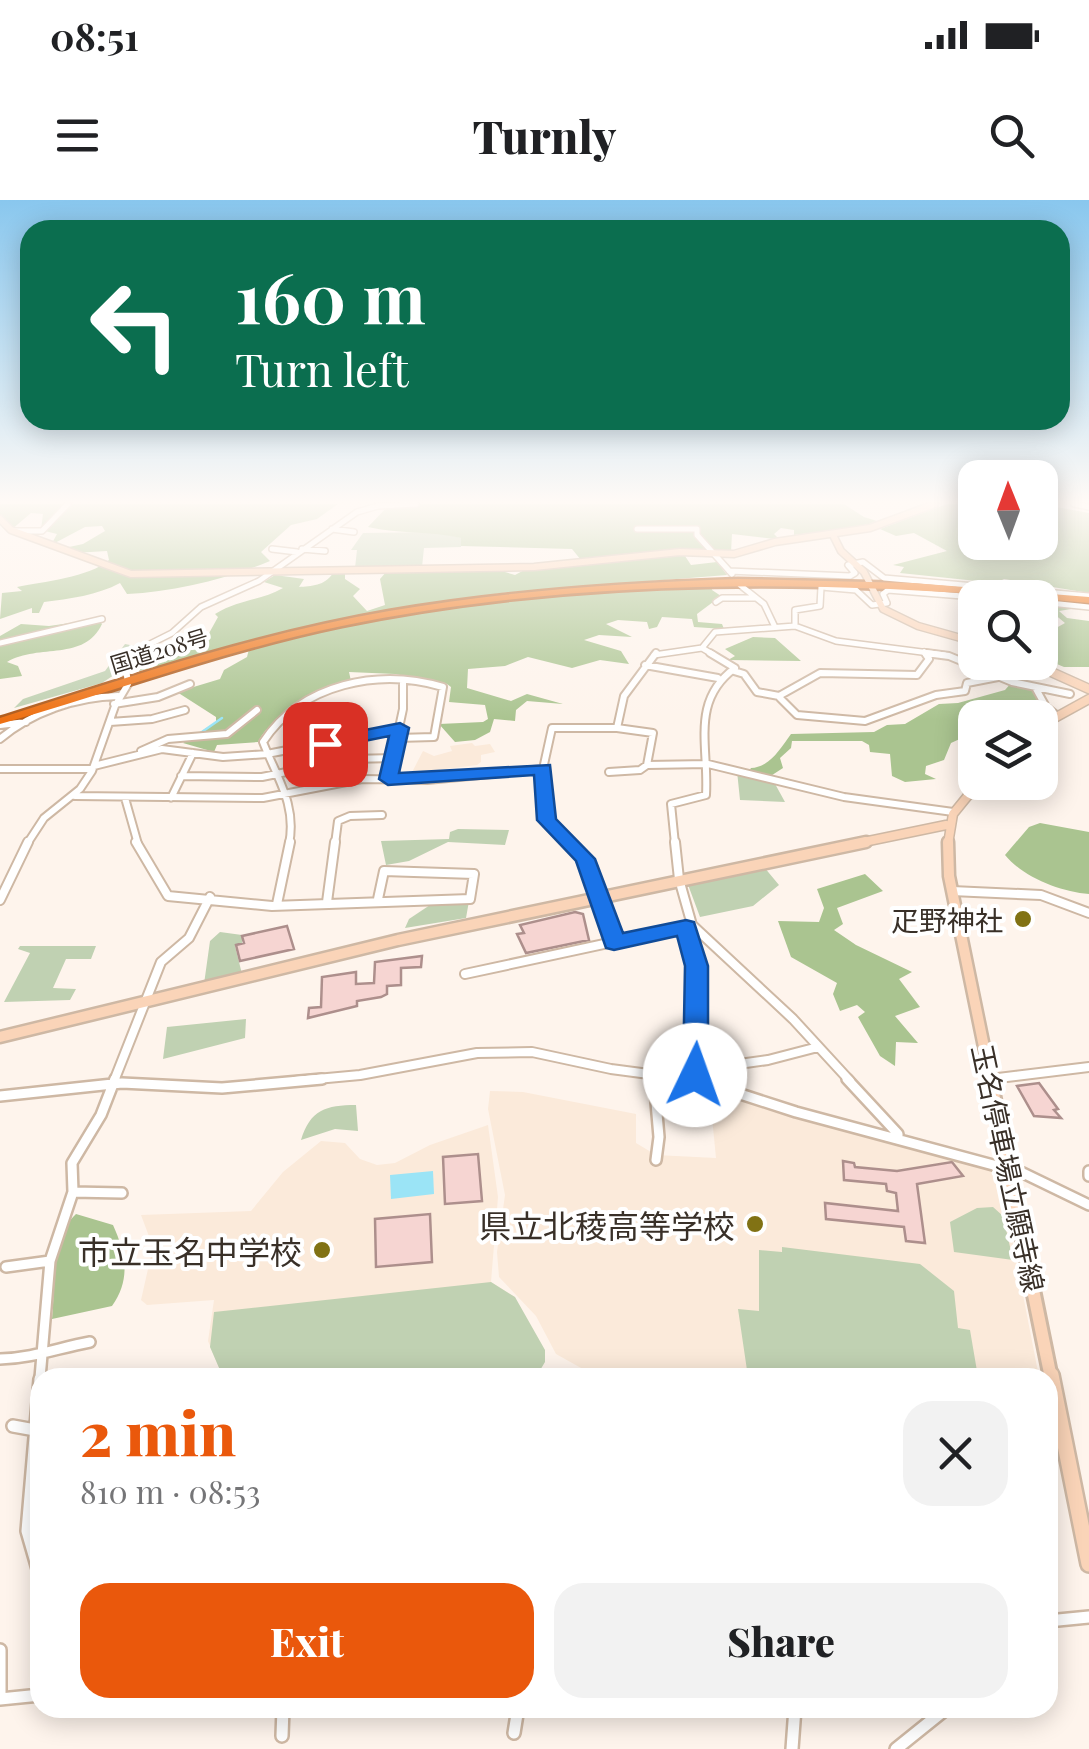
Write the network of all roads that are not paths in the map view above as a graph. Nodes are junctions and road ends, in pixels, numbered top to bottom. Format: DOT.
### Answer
graph roads {
  1 [pos="265,576"];
  2 [pos="864,576"];
  3 [pos="882,576"];
  4 [pos="869,583"];
  5 [pos="740,585"];
  6 [pos="958,592"];
  7 [pos="958,596"];
  8 [pos="756,598"];
  9 [pos="1058,601"];
  10 [pos="716,602"];
  11 [pos="1089,602"];
  12 [pos="878,604"];
  13 [pos="102,618"];
  14 [pos="774,625"];
  15 [pos="795,626"];
  16 [pos="958,637"];
  17 [pos="0,643"];
  18 [pos="702,648"];
  19 [pos="924,652"];
  20 [pos="958,660"];
  21 [pos="645,665"];
  22 [pos="734,671"];
  23 [pos="1058,675"];
  24 [pos="168,677"];
  25 [pos="718,678"];
  26 [pos="126,680"];
  27 [pos="403,680"];
  28 [pos="979,680"];
  29 [pos="1009,680"];
  30 [pos="190,684"];
  31 [pos="1035,687"];
  32 [pos="1089,689"];
  33 [pos="176,690"];
  34 [pos="1070,694"];
  35 [pos="118,696"];
  36 [pos="780,698"];
  37 [pos="1089,699"];
  38 [pos="1042,700"];
  39 [pos="114,704"];
  40 [pos="185,710"];
  41 [pos="257,710"];
  42 [pos="1058,714"];
  43 [pos="30,722"];
  44 [pos="110,722"];
  45 [pos="0,723"];
  46 [pos="400,728"];
  47 [pos="617,728"];
  48 [pos="0,738"];
  49 [pos="398,738"];
  50 [pos="194,753"];
  51 [pos="267,754"];
  52 [pos="138,755"];
  53 [pos="395,758"];
  54 [pos="708,764"];
  55 [pos="94,765"];
  56 [pos="647,765"];
  57 [pos="0,769"];
  58 [pos="543,769"];
  59 [pos="609,772"];
  60 [pos="276,774"];
  61 [pos="182,776"];
  62 [pos="388,779"];
  63 [pos="284,795"];
  64 [pos="75,796"];
  65 [pos="125,798"];
  66 [pos="171,798"];
  67 [pos="964,800"];
  68 [pos="953,812"];
  69 [pos="382,815"];
  70 [pos="946,825"];
  71 [pos="679,879"];
  72 [pos="952,891"];
  73 [pos="600,896"];
  74 [pos="210,897"];
  75 [pos="378,898"];
  76 [pos="0,900"];
  77 [pos="327,902"];
  78 [pos="277,904"];
  79 [pos="1089,914"];
  80 [pos="689,926"];
  81 [pos="614,942"];
  82 [pos="464,974"];
  83 [pos="145,1000"];
  84 [pos="0,1036"];
  85 [pos="818,1047"];
  86 [pos="1089,1066"];
  87 [pos="653,1071"];
  88 [pos="695,1074"];
  89 [pos="990,1079"];
  90 [pos="114,1084"];
  91 [pos="0,1096"];
  92 [pos="898,1139"];
  93 [pos="656,1160"];
  94 [pos="1008,1169"];
  95 [pos="73,1192"];
  96 [pos="122,1194"];
  97 [pos="1089,1205"];
  98 [pos="50,1260"];
  99 [pos="6,1268"];
  100 [pos="90,1342"];
  101 [pos="42,1354"];
  102 [pos="0,1359"];
  103 [pos="41,1368"];
  104 [pos="1051,1368"];
  105 [pos="1058,1400"];
  106 [pos="14,1426"];
  107 [pos="30,1429"];
  108 [pos="30,1493"];
  109 [pos="30,1541"];
  110 [pos="1089,1564"];
  111 [pos="1089,1617"];
  112 [pos="1058,1620"];
  113 [pos="0,1650"];
  114 [pos="0,1696"];
  115 [pos="30,1696"];
  116 [pos="283,1718"];
  117 [pos="516,1718"];
  118 [pos="794,1718"];
  119 [pos="935,1718"];
  120 [pos="514,1732"];
  121 [pos="282,1736"];
  122 [pos="792,1749"];
  123 [pos="896,1749"];
  1 -- 26 [label="street"];
  2 -- 4 [label="street"];
  3 -- 11 [label="street"];
  4 -- 6 [label="highway, 国道208号"];
  4 -- 11 [label="highway, 国道208号"];
  4 -- 12 [label="street"];
  4 -- 26 [label="highway, 国道208号"];
  5 -- 8 [label="street"];
  7 -- 12 [label="street"];
  8 -- 10 [label="street"];
  8 -- 14 [label="street"];
  9 -- 11 [label="highway"];
  12 -- 15 [label="street"];
  12 -- 16 [label="street"];
  13 -- 17 [label="street"];
  14 -- 15 [label="street"];
  14 -- 18 [label="street"];
  15 -- 19 [label="street"];
  18 -- 21 [label="street"];
  18 -- 22 [label="street"];
  19 -- 20 [label="street"];
  19 -- 36 [label="street"];
  21 -- 25 [label="street"];
  21 -- 47 [label="street"];
  22 -- 25 [label="street"];
  22 -- 36 [label="street"];
  23 -- 32 [label="street"];
  24 -- 33 [label="street"];
  25 -- 54 [label="street"];
  26 -- 35 [label="street"];
  26 -- 45 [label="highway, 国道208号"];
  27 -- 46 [label="street"];
  27 -- 49 [label="street"];
  27 -- 51 [label="street"];
  28 -- 36 [label="street"];
  29 -- 31 [label="street"];
  30 -- 33 [label="street"];
  31 -- 34 [label="street"];
  31 -- 38 [label="street"];
  33 -- 39 [label="street"];
  35 -- 39 [label="street"];
  35 -- 43 [label="street"];
  37 -- 42 [label="street"];
  39 -- 44 [label="street"];
  40 -- 44 [label="street"];
  41 -- 52 [label="street"];
  43 -- 45 [label="street"];
  43 -- 48 [label="street"];
  44 -- 55 [label="street"];
  46 -- 49 [label="street"];
  46 -- 51 [label="street"];
  47 -- 56 [label="street"];
  47 -- 58 [label="street"];
  49 -- 53 [label="street"];
  50 -- 51 [label="street"];
  50 -- 52 [label="street"];
  50 -- 61 [label="street"];
  51 -- 60 [label="street"];
  52 -- 55 [label="street"];
  53 -- 60 [label="street"];
  53 -- 62 [label="street"];
  54 -- 56 [label="street"];
  54 -- 68 [label="street"];
  54 -- 71 [label="street"];
  55 -- 57 [label="street"];
  55 -- 64 [label="street"];
  56 -- 59 [label="street"];
  58 -- 62 [label="street"];
  58 -- 73 [label="street"];
  60 -- 61 [label="street"];
  60 -- 63 [label="street"];
  61 -- 66 [label="street"];
  62 -- 63 [label="street"];
  63 -- 66 [label="street"];
  63 -- 78 [label="street"];
  64 -- 65 [label="street"];
  64 -- 76 [label="street"];
  65 -- 66 [label="street"];
  65 -- 74 [label="street"];
  67 -- 68 [label="street"];
  68 -- 70 [label="street"];
  69 -- 77 [label="street"];
  70 -- 71 [label="street"];
  70 -- 72 [label="street, 玉名停車場立願寺線"];
  71 -- 73 [label="street"];
  71 -- 80 [label="street"];
  72 -- 79 [label="street"];
  72 -- 89 [label="street, 玉名停車場立願寺線"];
  73 -- 81 [label="street"];
  73 -- 83 [label="street"];
  74 -- 78 [label="street"];
  74 -- 83 [label="street"];
  75 -- 75 [label="street"];
  75 -- 77 [label="street"];
  77 -- 78 [label="street"];
  80 -- 81 [label="street"];
  80 -- 85 [label="street"];
  80 -- 88 [label="street"];
  81 -- 82 [label="street"];
  83 -- 84 [label="street"];
  83 -- 90 [label="street"];
  85 -- 88 [label="street"];
  85 -- 92 [label="street"];
  86 -- 89 [label="street"];
  87 -- 88 [label="street"];
  87 -- 90 [label="street"];
  87 -- 93 [label="street"];
  88 -- 92 [label="street"];
  89 -- 94 [label="street, 玉名停車場立願寺線"];
  90 -- 91 [label="street"];
  90 -- 95 [label="street"];
  92 -- 94 [label="street"];
  94 -- 97 [label="street"];
  94 -- 104 [label="street, 玉名停車場立願寺線"];
  95 -- 96 [label="street"];
  95 -- 98 [label="street"];
  98 -- 99 [label="street"];
  98 -- 101 [label="street"];
  100 -- 101 [label="street"];
  101 -- 102 [label="street"];
  101 -- 103 [label="street"];
  105 -- 110 [label="street, 玉名停車場立願寺線"];
  106 -- 107 [label="street"];
  108 -- 109 [label="street"];
  111 -- 112 [label="street"];
  113 -- 114 [label="street"];
  114 -- 115 [label="street"];
  116 -- 121 [label="street"];
  117 -- 120 [label="street"];
  118 -- 122 [label="street"];
  119 -- 123 [label="street"];
}
